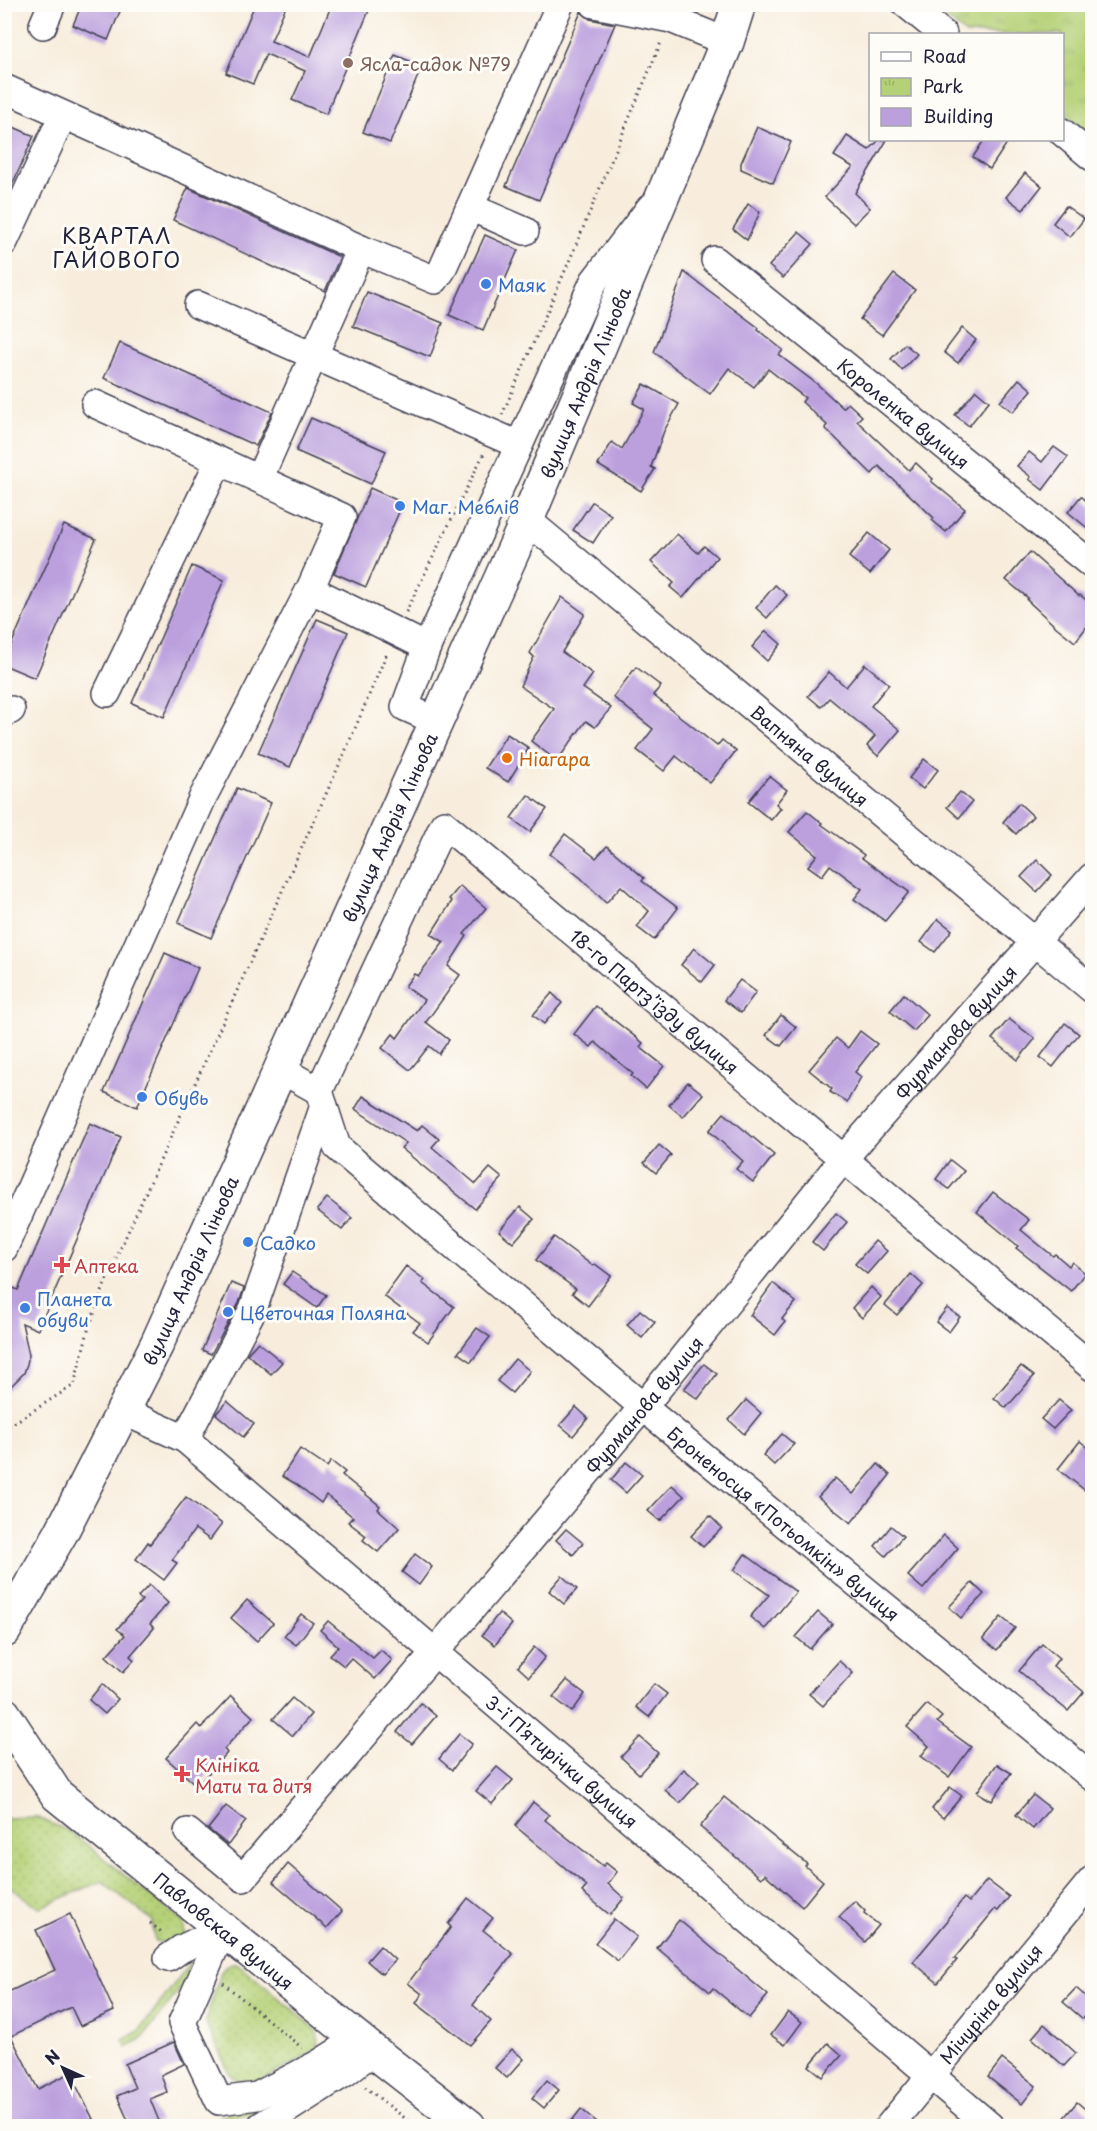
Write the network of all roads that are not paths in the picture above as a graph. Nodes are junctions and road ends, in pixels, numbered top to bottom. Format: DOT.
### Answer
graph roads {
  1 [pos="560,4"];
  2 [pos="594,4"];
  3 [pos="739,4"];
  4 [pos="906,4"];
  5 [pos="942,33"];
  6 [pos="727,42"];
  7 [pos="4,88"];
  8 [pos="63,115"];
  9 [pos="1064,134"];
  10 [pos="1092,157"];
  11 [pos="666,188"];
  12 [pos="470,207"];
  13 [pos="525,231"];
  14 [pos="4,242"];
  15 [pos="361,249"];
  16 [pos="715,260"];
  17 [pos="198,305"];
  18 [pos="314,356"];
  19 [pos="95,404"];
  20 [pos="519,445"];
  21 [pos="219,461"];
  22 [pos="259,479"];
  23 [pos="528,520"];
  24 [pos="1092,565"];
  25 [pos="310,589"];
  26 [pos="427,646"];
  27 [pos="106,693"];
  28 [pos="436,721"];
  29 [pos="1092,877"];
  30 [pos="1036,942"];
  31 [pos="1092,989"];
  32 [pos="280,1069"];
  33 [pos="321,1099"];
  34 [pos="844,1158"];
  35 [pos="4,1248"];
  36 [pos="1092,1367"];
  37 [pos="643,1407"];
  38 [pos="123,1411"];
  39 [pos="184,1439"];
  40 [pos="4,1631"];
  41 [pos="434,1654"];
  42 [pos="4,1714"];
  43 [pos="1092,1778"];
  44 [pos="188,1832"];
  45 [pos="1092,1880"];
  46 [pos="223,1929"];
  47 [pos="175,1953"];
  48 [pos="365,2045"];
  49 [pos="931,2075"];
  50 [pos="261,2127"];
  51 [pos="469,2127"];
  52 [pos="889,2127"];
  53 [pos="990,2127"];
  1 -- 12 [label="street"];
  2 -- 6 [label="street"];
  3 -- 6 [label="main road, вулиця Андрія Ліньова"];
  4 -- 5 [label="street"];
  6 -- 11 [label="main road, вулиця Андрія Ліньова"];
  7 -- 8 [label="street"];
  8 -- 14 [label="street"];
  8 -- 15 [label="street"];
  9 -- 10 [label="street"];
  11 -- 20 [label="street"];
  11 -- 23 [label="main road, вулиця Андрія Ліньова"];
  12 -- 13 [label="street"];
  12 -- 15 [label="street"];
  15 -- 18 [label="street"];
  16 -- 24 [label="street, Короленка вулиця"];
  17 -- 18 [label="street"];
  18 -- 20 [label="street"];
  18 -- 22 [label="street"];
  19 -- 21 [label="street"];
  20 -- 26 [label="street"];
  21 -- 22 [label="street"];
  21 -- 27 [label="street"];
  22 -- 25 [label="street"];
  23 -- 28 [label="main road, вулиця Андрія Ліньова"];
  23 -- 30 [label="street, Вапняна вулиця"];
  25 -- 26 [label="street"];
  25 -- 35 [label="street"];
  26 -- 28 [label="street"];
  28 -- 32 [label="main road, вулиця Андрія Ліньова"];
  29 -- 30 [label="street, Фурманова вулиця"];
  30 -- 31 [label="street, Вапняна вулиця"];
  30 -- 34 [label="street, Фурманова вулиця"];
  32 -- 33 [label="street"];
  32 -- 38 [label="main road, вулиця Андрія Ліньова"];
  33 -- 34 [label="street, 18-го Партз’їзду вулиця"];
  33 -- 37 [label="street, Броненосця «Потьомкін» вулиця"];
  33 -- 39 [label="street"];
  34 -- 36 [label="street, 18-го Партз’їзду вулиця"];
  34 -- 37 [label="street, Фурманова вулиця"];
  37 -- 41 [label="street, Фурманова вулиця"];
  37 -- 43 [label="street, Броненосця «Потьомкін» вулиця"];
  38 -- 39 [label="street, 3-ї П’ятирічки вулиця"];
  38 -- 40 [label="main road, вулиця Андрія Ліньова"];
  39 -- 41 [label="street, 3-ї П’ятирічки вулиця"];
  41 -- 44 [label="street, Фурманова вулиця"];
  41 -- 49 [label="street, 3-ї П’ятирічки вулиця"];
  42 -- 46 [label="main road, Павловская вулиця"];
  45 -- 49 [label="street, Мічуріна вулиця"];
  46 -- 47 [label="street"];
  46 -- 48 [label="main road, Павловская вулиця"];
  46 -- 48 [label="street"];
  48 -- 50 [label="street"];
  48 -- 51 [label="main road, Павловская вулиця"];
  49 -- 52 [label="street, Мічуріна вулиця"];
  49 -- 53 [label="street, 3-ї П’ятирічки вулиця"];
}
